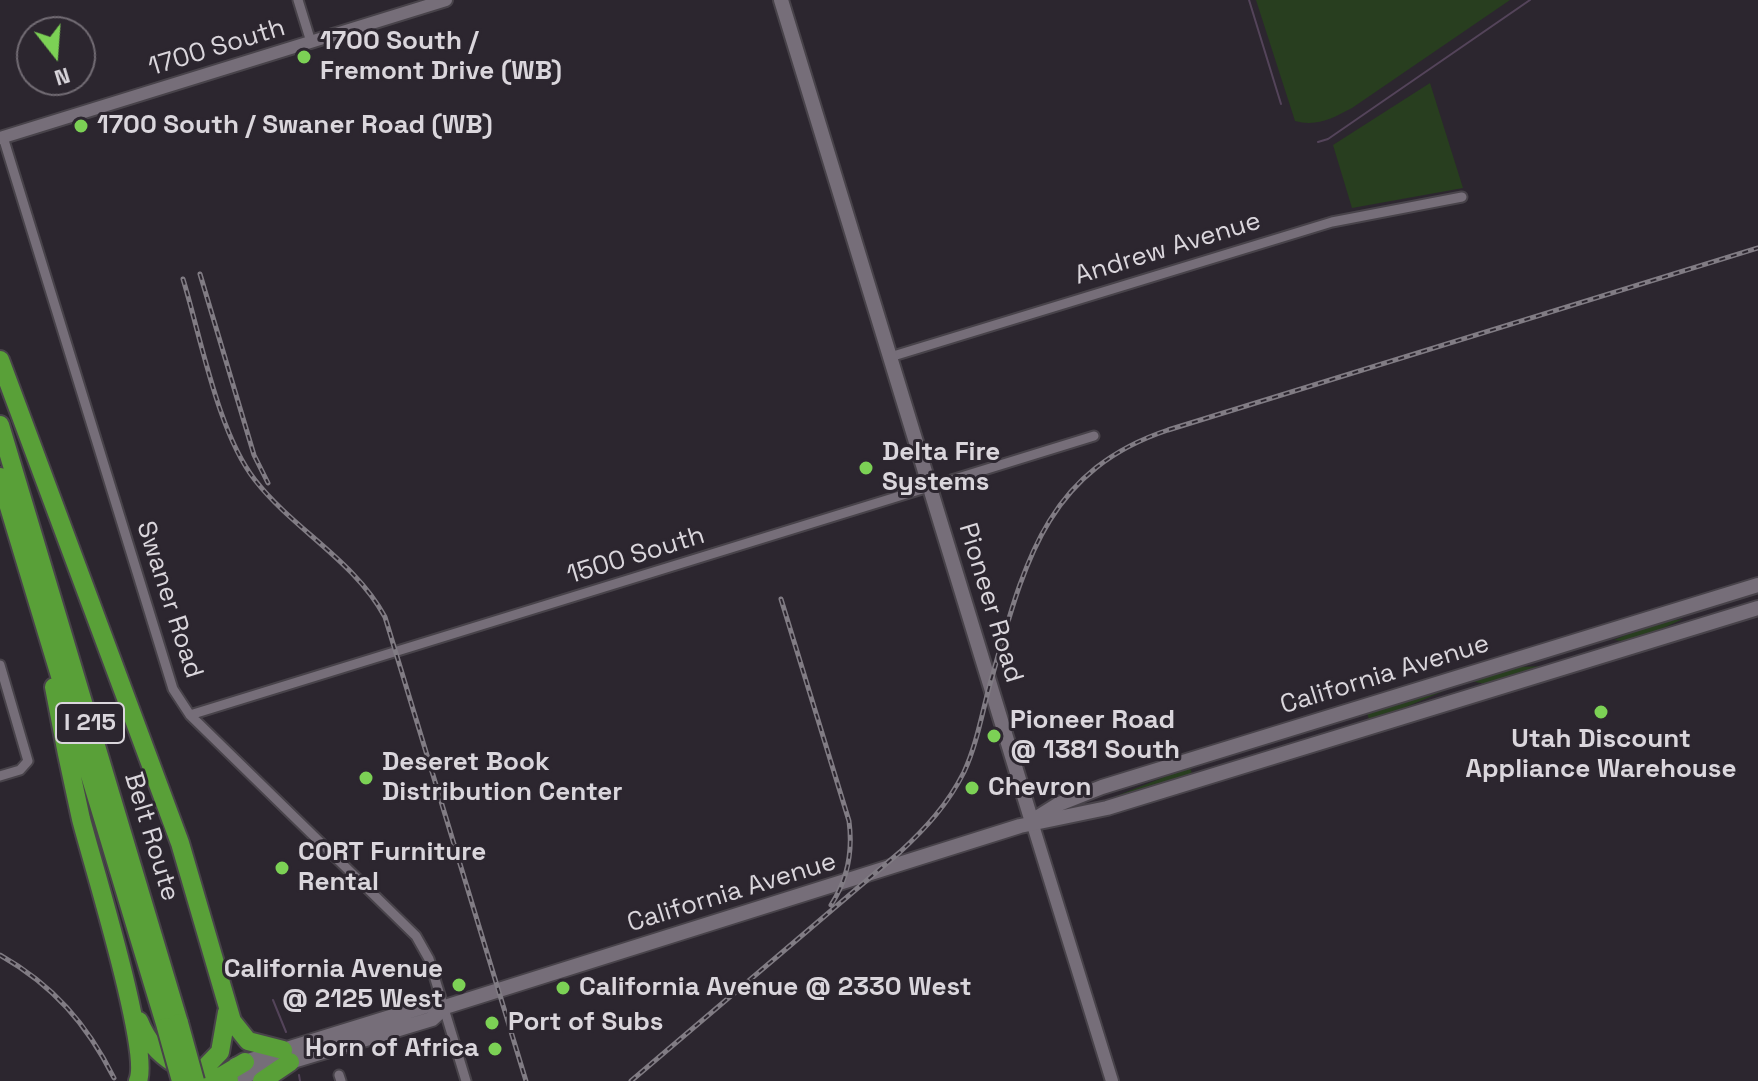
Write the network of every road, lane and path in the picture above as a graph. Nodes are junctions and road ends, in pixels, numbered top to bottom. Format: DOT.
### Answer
graph roads {
  1 [pos="298,0"];
  2 [pos="446,0"];
  3 [pos="781,0"];
  4 [pos="311,42"];
  5 [pos="2,137"];
  6 [pos="1462,197"];
  7 [pos="890,357"];
  8 [pos="0,360"];
  9 [pos="0,425"];
  10 [pos="1094,436"];
  11 [pos="0,477"];
  12 [pos="930,489"];
  13 [pos="1758,585"];
  14 [pos="35,593"];
  15 [pos="1706,601"];
  16 [pos="1758,608"];
  17 [pos="1713,622"];
  18 [pos="1573,643"];
  19 [pos="1579,663"];
  20 [pos="0,665"];
  21 [pos="1456,678"];
  22 [pos="1462,699"];
  23 [pos="190,715"];
  24 [pos="1330,717"];
  25 [pos="1288,730"];
  26 [pos="1337,738"];
  27 [pos="1295,750"];
  28 [pos="1209,755"];
  29 [pos="1214,775"];
  30 [pos="0,776"];
  31 [pos="1032,822"];
  32 [pos="123,977"];
  33 [pos="445,1007"];
  34 [pos="227,1009"];
  35 [pos="173,1025"];
  36 [pos="286,1056"];
  37 [pos="245,1062"];
  38 [pos="204,1080"];
  39 [pos="138,1081"];
  40 [pos="262,1081"];
  41 [pos="466,1081"];
  42 [pos="1112,1081"];
  1 -- 4 [label="street"];
  2 -- 4 [label="street, 1700 South"];
  3 -- 7 [label="main road, Pioneer Road"];
  4 -- 5 [label="street, 1700 South"];
  5 -- 23 [label="street, Swaner Road"];
  6 -- 7 [label="street, Andrew Avenue"];
  7 -- 12 [label="main road, Pioneer Road"];
  8 -- 34 [label="highway"];
  9 -- 35 [label="highway, Belt Route / I 215"];
  10 -- 12 [label="street, 1500 South"];
  11 -- 14 [label="highway, Belt Route / I 215"];
  12 -- 23 [label="street, 1500 South"];
  12 -- 31 [label="main road, Pioneer Road"];
  13 -- 15 [label="main road, California Avenue"];
  14 -- 32 [label="highway"];
  14 -- 35 [label="highway, Belt Route / I 215"];
  15 -- 17 [label="main road"];
  15 -- 18 [label="main road, California Avenue"];
  16 -- 17 [label="main road, California Avenue"];
  17 -- 19 [label="main road, California Avenue"];
  18 -- 19 [label="main road"];
  18 -- 21 [label="main road, California Avenue"];
  19 -- 22 [label="main road, California Avenue"];
  20 -- 30 [label="street"];
  21 -- 22 [label="main road"];
  21 -- 24 [label="main road, California Avenue"];
  22 -- 26 [label="main road, California Avenue"];
  23 -- 33 [label="street, Swaner Road"];
  24 -- 25 [label="main road, California Avenue"];
  24 -- 26 [label="main road"];
  25 -- 27 [label="main road"];
  25 -- 28 [label="main road, California Avenue"];
  26 -- 27 [label="main road, California Avenue"];
  27 -- 29 [label="main road, California Avenue"];
  28 -- 29 [label="main road"];
  28 -- 31 [label="main road, California Avenue"];
  29 -- 31 [label="main road, California Avenue"];
  31 -- 33 [label="main road, California Avenue"];
  31 -- 42 [label="street, Pioneer Road"];
  32 -- 38 [label="highway"];
  32 -- 39 [label="highway"];
  33 -- 36 [label="main road, California Avenue"];
  33 -- 41 [label="street, Swaner Road"];
  34 -- 36 [label="highway"];
  34 -- 38 [label="highway"];
  35 -- 38 [label="highway, Belt Route / I 215, bridge"];
  36 -- 37 [label="main road, California Avenue"];
  36 -- 38 [label="main road, California Avenue"];
  36 -- 40 [label="highway"];
  37 -- 38 [label="highway"];
}
